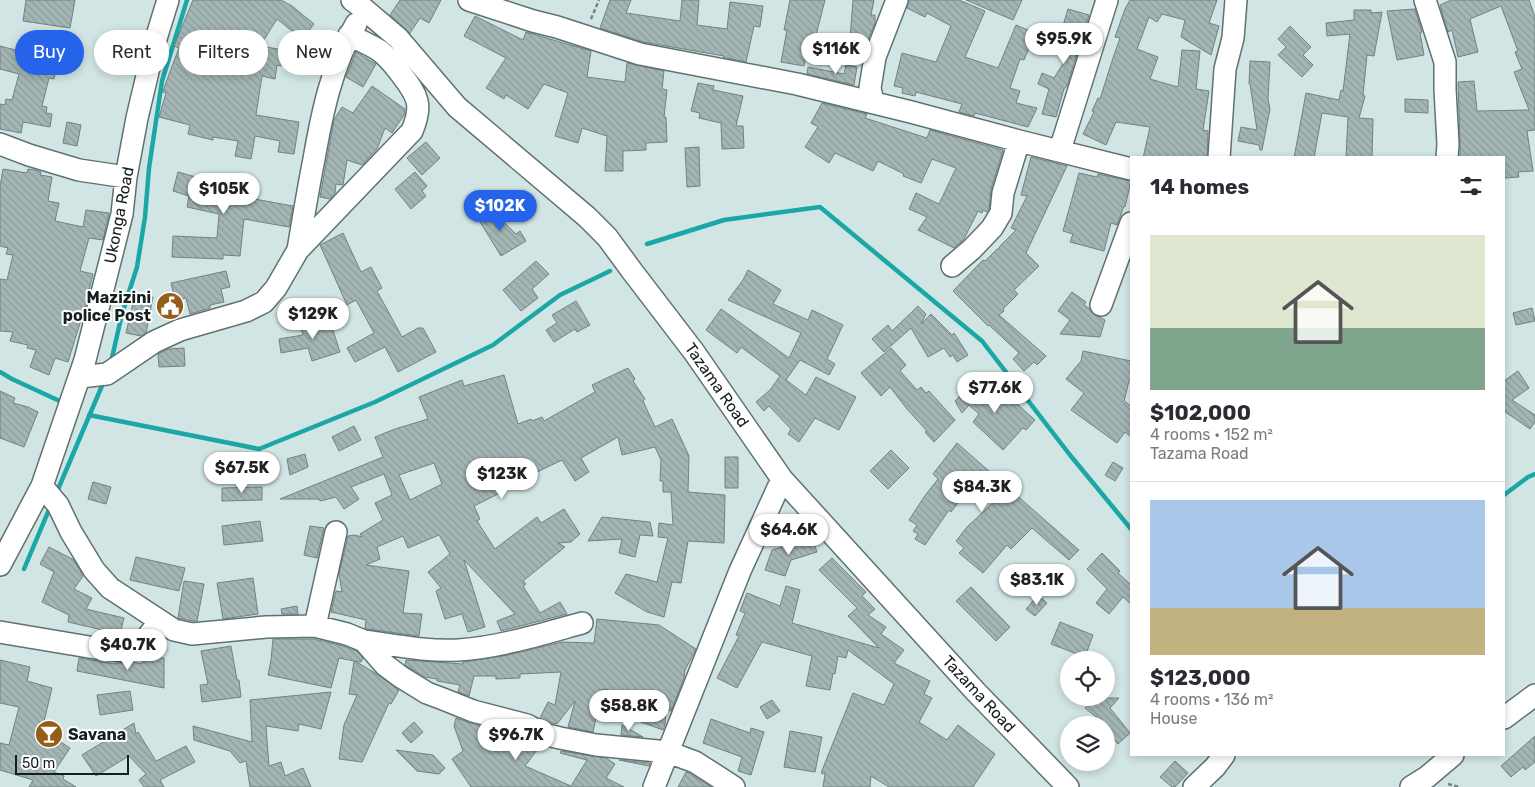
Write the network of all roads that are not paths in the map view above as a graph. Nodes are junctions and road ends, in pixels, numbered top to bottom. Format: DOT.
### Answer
graph roads {
  1 [pos="168,0"];
  2 [pos="469,0"];
  3 [pos="897,0"];
  4 [pos="1107,0"];
  5 [pos="1236,0"];
  6 [pos="1425,0"];
  7 [pos="358,4"];
  8 [pos="350,30"];
  9 [pos="351,36"];
  10 [pos="334,75"];
  11 [pos="873,102"];
  12 [pos="1019,141"];
  13 [pos="0,144"];
  14 [pos="1060,150"];
  15 [pos="1219,156"];
  16 [pos="1447,156"];
  17 [pos="1130,169"];
  18 [pos="126,177"];
  19 [pos="1130,226"];
  20 [pos="298,250"];
  21 [pos="952,266"];
  22 [pos="1101,305"];
  23 [pos="80,377"];
  24 [pos="782,479"];
  25 [pos="42,486"];
  26 [pos="336,532"];
  27 [pos="0,565"];
  28 [pos="160,621"];
  29 [pos="582,623"];
  30 [pos="315,626"];
  31 [pos="0,632"];
  32 [pos="364,641"];
  33 [pos="1535,695"];
  34 [pos="1505,717"];
  35 [pos="668,752"];
  36 [pos="1223,756"];
  37 [pos="1452,756"];
  38 [pos="654,787"];
  39 [pos="734,787"];
  40 [pos="1068,787"];
  41 [pos="1194,787"];
  42 [pos="1411,787"];
  1 -- 18 [label="street, Ukonga Road"];
  2 -- 11 [label="street"];
  3 -- 11 [label="street"];
  4 -- 14 [label="street"];
  5 -- 15 [label="street"];
  6 -- 16 [label="street"];
  7 -- 8 [label="street"];
  7 -- 24 [label="street, Tazama Road"];
  9 -- 20 [label="street"];
  10 -- 20 [label="street"];
  11 -- 12 [label="street"];
  12 -- 14 [label="street"];
  12 -- 21 [label="street"];
  13 -- 18 [label="street"];
  14 -- 17 [label="street"];
  18 -- 23 [label="street, Ukonga Road"];
  19 -- 22 [label="street"];
  20 -- 23 [label="street"];
  23 -- 25 [label="street, Ukonga Road"];
  24 -- 35 [label="street"];
  24 -- 40 [label="street, Tazama Road"];
  25 -- 27 [label="street, Ukonga Road"];
  25 -- 28 [label="street"];
  26 -- 30 [label="street"];
  28 -- 30 [label="street"];
  28 -- 31 [label="street"];
  29 -- 32 [label="street"];
  30 -- 32 [label="street"];
  32 -- 35 [label="street"];
  33 -- 34 [label="street"];
  35 -- 38 [label="street"];
  35 -- 39 [label="street"];
  36 -- 41 [label="street"];
  37 -- 42 [label="street"];
}
